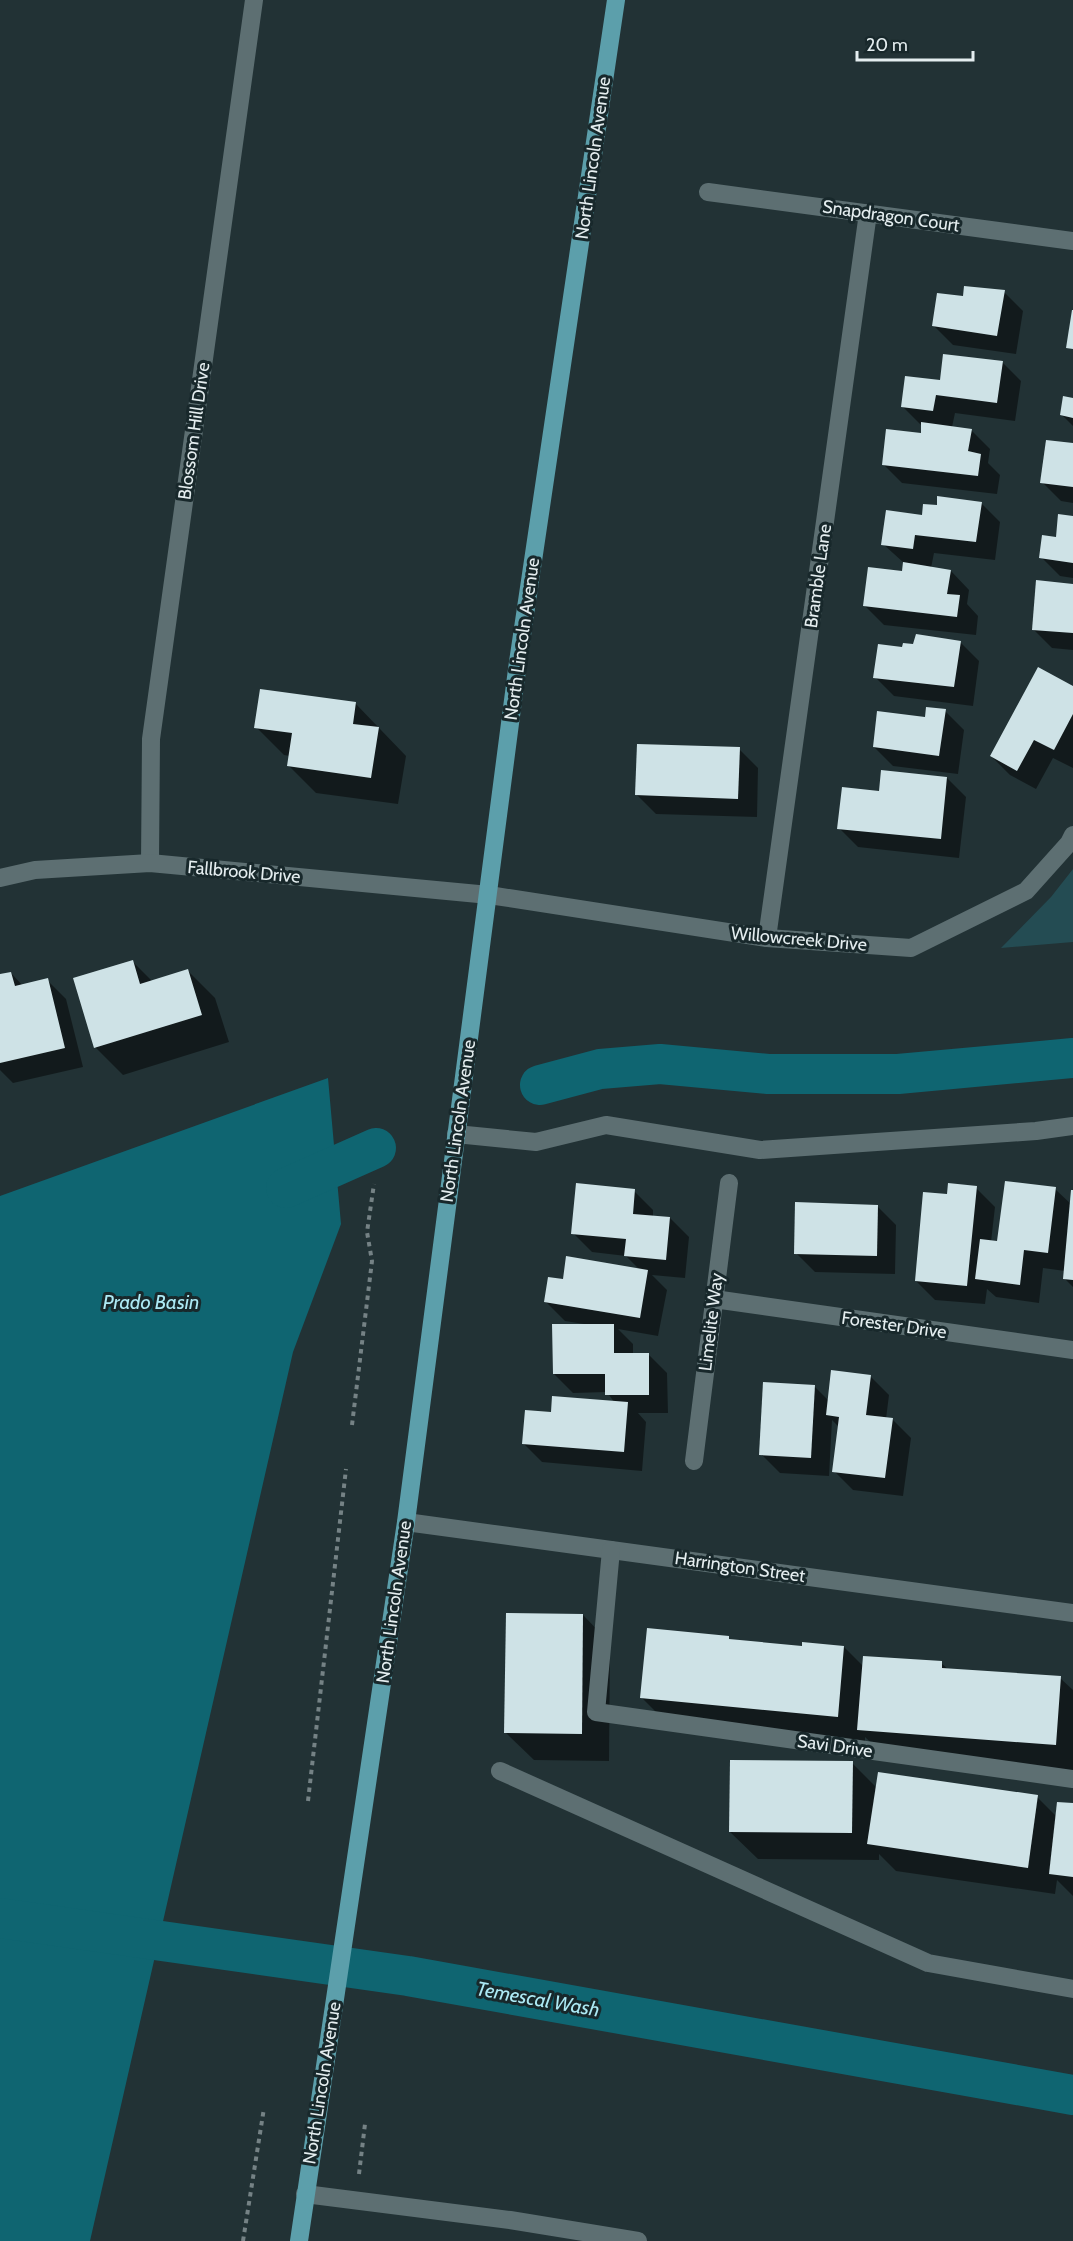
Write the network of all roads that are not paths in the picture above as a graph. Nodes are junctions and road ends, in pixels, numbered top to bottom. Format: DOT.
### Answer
graph roads {
  1 [pos="254,0"];
  2 [pos="616,0"];
  3 [pos="708,192"];
  4 [pos="868,213"];
  5 [pos="1073,242"];
  6 [pos="1073,835"];
  7 [pos="150,863"];
  8 [pos="0,878"];
  9 [pos="489,895"];
  10 [pos="767,938"];
  11 [pos="1073,1126"];
  12 [pos="456,1134"];
  13 [pos="729,1183"];
  14 [pos="714,1299"];
  15 [pos="1073,1350"];
  16 [pos="694,1461"];
  17 [pos="406,1522"];
  18 [pos="611,1550"];
  19 [pos="1073,1613"];
  20 [pos="500,1771"];
  21 [pos="1073,1779"];
  22 [pos="1073,1989"];
  23 [pos="305,2194"];
  24 [pos="299,2241"];
  25 [pos="638,2241"];
  1 -- 7 [label="street, Blossom Hill Drive"];
  2 -- 9 [label="main road, North Lincoln Avenue"];
  3 -- 4 [label="street, Snapdragon Court"];
  4 -- 5 [label="street, Snapdragon Court"];
  4 -- 10 [label="street, Bramble Lane"];
  6 -- 10 [label="street, Willowcreek Drive"];
  7 -- 8 [label="street, Fallbrook Drive"];
  7 -- 9 [label="street, Fallbrook Drive"];
  9 -- 10 [label="street, Willowcreek Drive"];
  9 -- 12 [label="main road, North Lincoln Avenue"];
  11 -- 12 [label="street"];
  12 -- 17 [label="main road, North Lincoln Avenue"];
  13 -- 14 [label="street, Limelite Way"];
  14 -- 15 [label="street, Forester Drive"];
  14 -- 16 [label="street, Limelite Way"];
  17 -- 18 [label="street, Harrington Street"];
  17 -- 23 [label="main road, North Lincoln Avenue"];
  18 -- 19 [label="street, Harrington Street"];
  18 -- 21 [label="street, Savi Drive"];
  20 -- 22 [label="street"];
  23 -- 24 [label="main road, North Lincoln Avenue"];
  23 -- 25 [label="street"];
}
